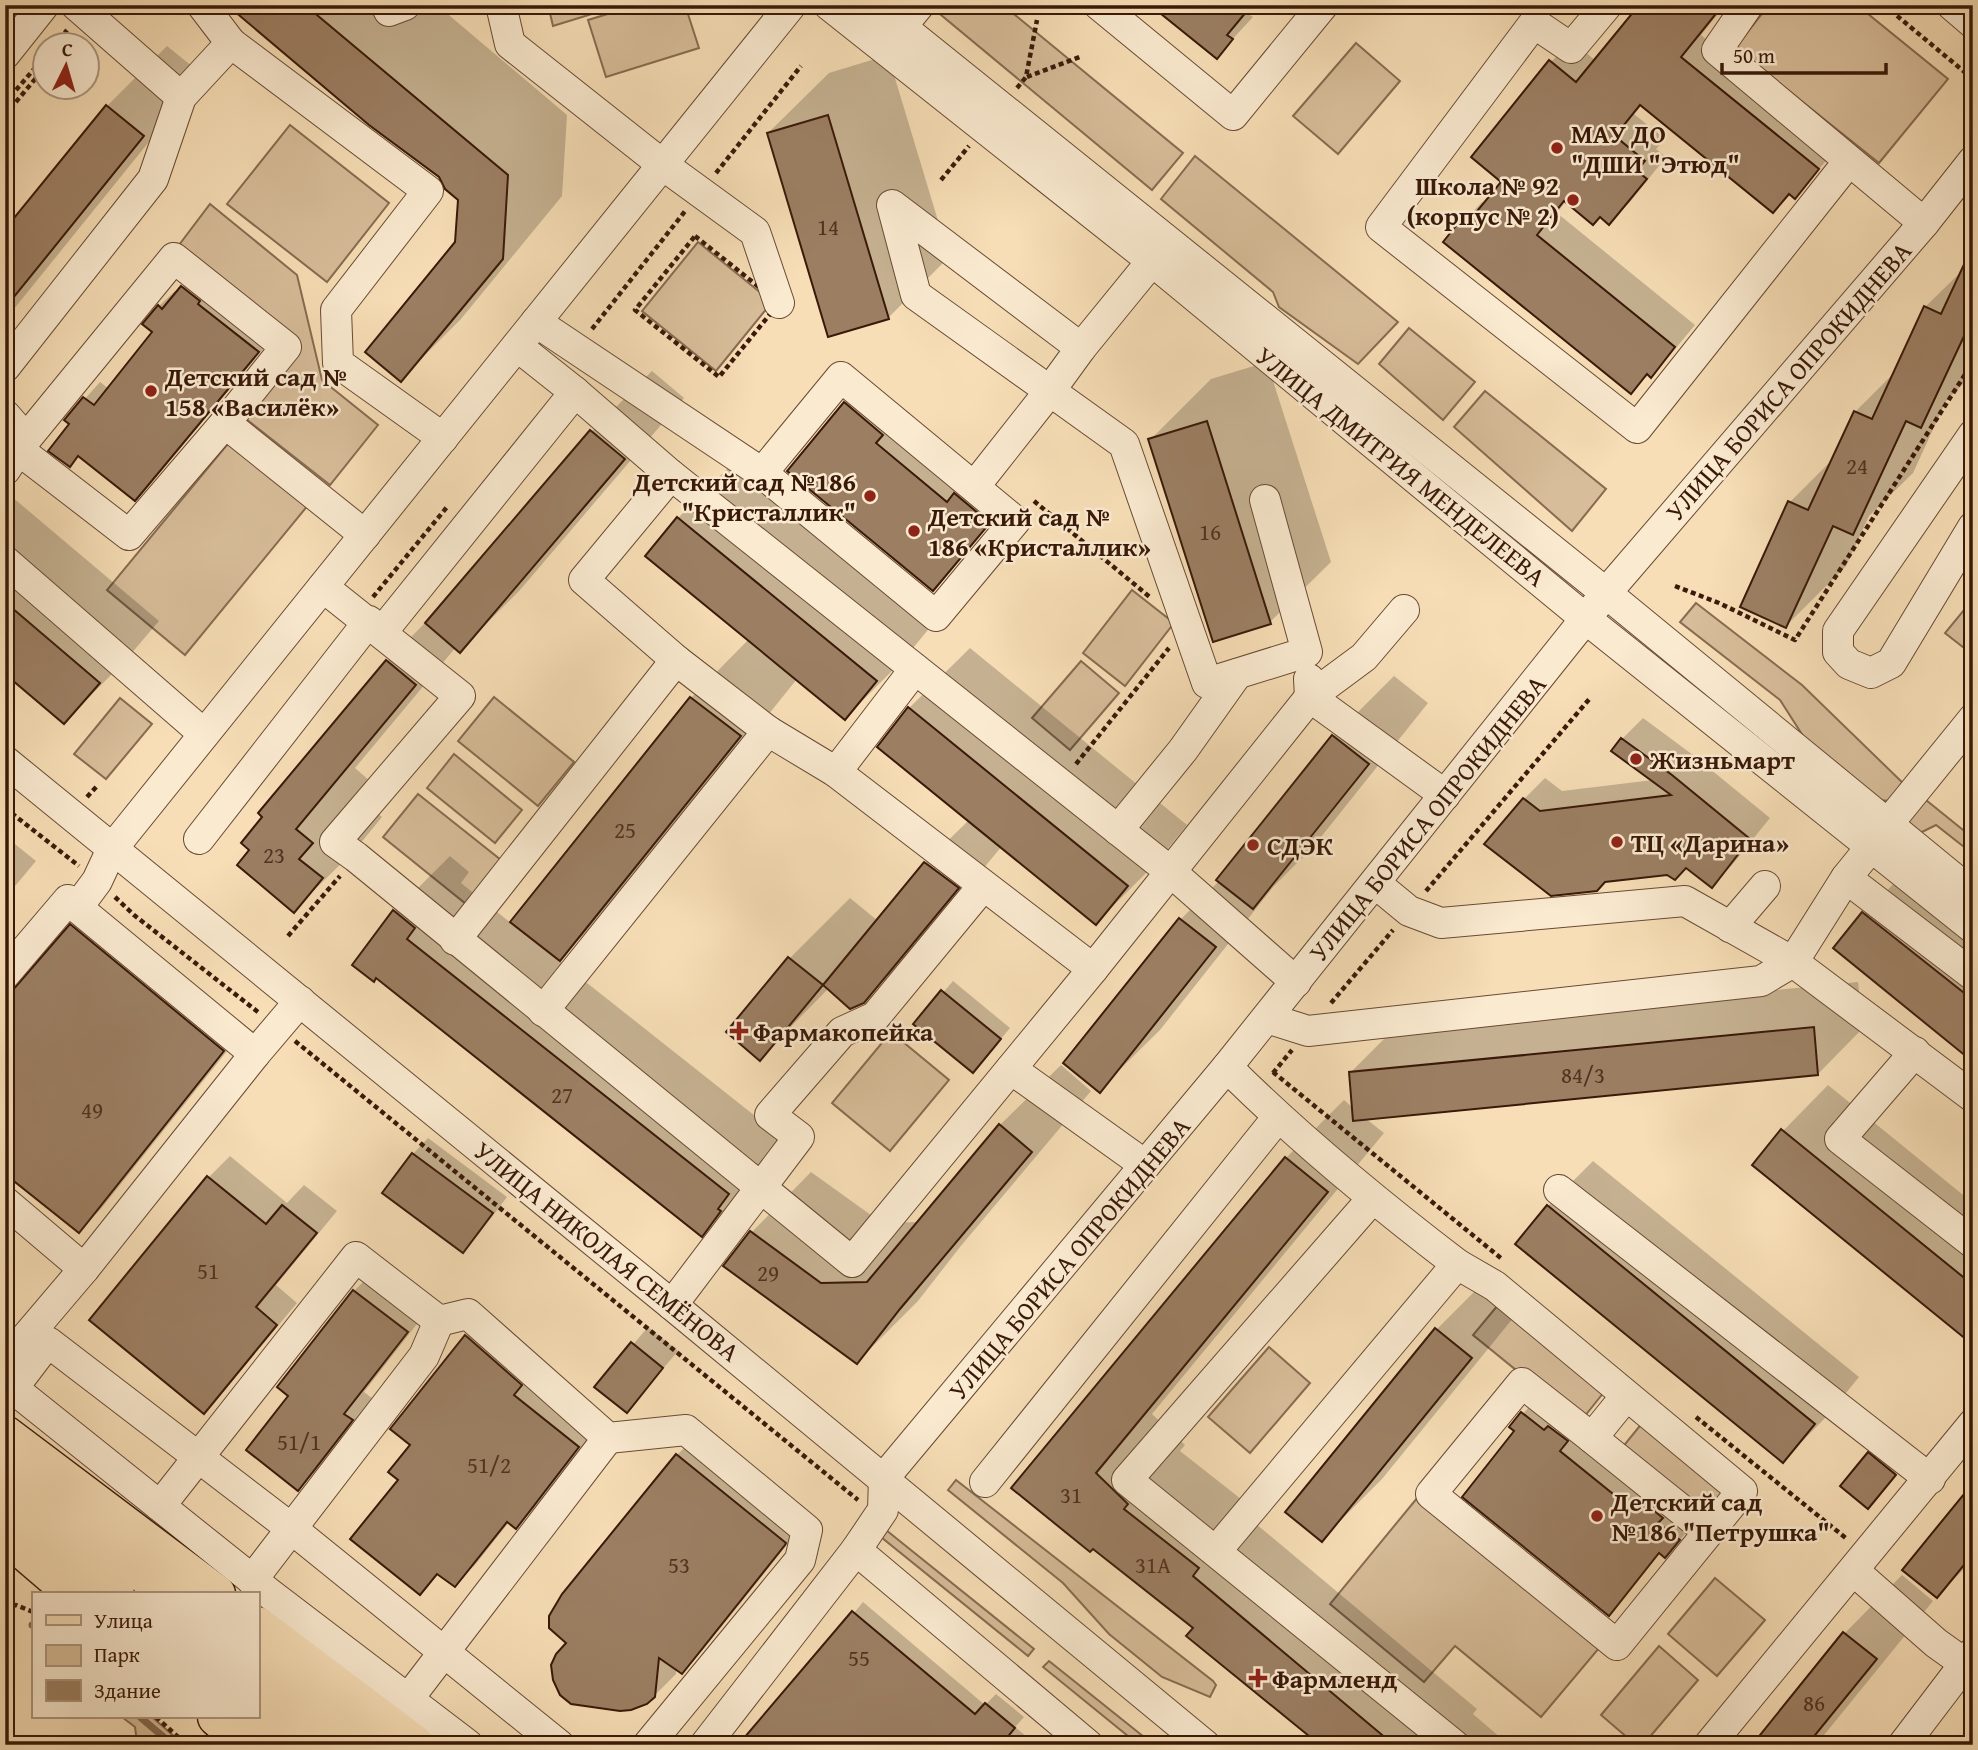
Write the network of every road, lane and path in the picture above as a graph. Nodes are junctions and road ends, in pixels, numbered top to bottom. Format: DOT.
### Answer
graph roads {
  1 [pos="44,5"];
  2 [pos="76,5"];
  3 [pos="202,5"];
  4 [pos="387,5"];
  5 [pos="405,5"];
  6 [pos="501,5"];
  7 [pos="791,5"];
  8 [pos="829,5"];
  9 [pos="874,5"];
  10 [pos="1099,5"];
  11 [pos="1323,5"];
  12 [pos="1607,5"];
  13 [pos="1748,5"];
  14 [pos="1884,5"];
  15 [pos="1952,5"];
  16 [pos="910,16"];
  17 [pos="1973,23"];
  18 [pos="231,43"];
  19 [pos="5,54"];
  20 [pos="1082,56"];
  21 [pos="801,66"];
  22 [pos="32,71"];
  23 [pos="1026,77"];
  24 [pos="1973,79"];
  25 [pos="32,83"];
  26 [pos="181,97"];
  27 [pos="5,103"];
  28 [pos="5,115"];
  29 [pos="1849,161"];
  30 [pos="1973,161"];
  31 [pos="663,165"];
  32 [pos="700,192"];
  33 [pos="1924,223"];
  34 [pos="1152,261"];
  35 [pos="779,303"];
  36 [pos="536,322"];
  37 [pos="517,346"];
  38 [pos="1081,348"];
  39 [pos="576,349"];
  40 [pos="1973,362"];
  41 [pos="5,367"];
  42 [pos="575,392"];
  43 [pos="1049,392"];
  44 [pos="5,415"];
  45 [pos="225,423"];
  46 [pos="1973,435"];
  47 [pos="443,438"];
  48 [pos="17,454"];
  49 [pos="762,473"];
  50 [pos="671,475"];
  51 [pos="974,487"];
  52 [pos="1032,500"];
  53 [pos="1265,500"];
  54 [pos="448,506"];
  55 [pos="1973,527"];
  56 [pos="365,535"];
  57 [pos="5,561"];
  58 [pos="1675,586"];
  59 [pos="323,587"];
  60 [pos="1606,593"];
  61 [pos="1156,602"];
  62 [pos="1404,610"];
  63 [pos="1586,619"];
  64 [pos="370,622"];
  65 [pos="1170,647"];
  66 [pos="1307,652"];
  67 [pos="676,660"];
  68 [pos="915,669"];
  69 [pos="1237,674"];
  70 [pos="1310,697"];
  71 [pos="1973,719"];
  72 [pos="768,731"];
  73 [pos="204,734"];
  74 [pos="5,761"];
  75 [pos="836,772"];
  76 [pos="1060,784"];
  77 [pos="1446,795"];
  78 [pos="5,808"];
  79 [pos="1118,830"];
  80 [pos="1879,836"];
  81 [pos="199,839"];
  82 [pos="112,849"];
  83 [pos="356,857"];
  84 [pos="1171,872"];
  85 [pos="1846,878"];
  86 [pos="97,881"];
  87 [pos="1375,883"];
  88 [pos="983,886"];
  89 [pos="1765,886"];
  90 [pos="1973,894"];
  91 [pos="76,908"];
  92 [pos="1730,927"];
  93 [pos="1973,928"];
  94 [pos="288,936"];
  95 [pos="455,940"];
  96 [pos="1793,962"];
  97 [pos="1093,969"];
  98 [pos="5,974"];
  99 [pos="1973,975"];
  100 [pos="1296,982"];
  101 [pos="300,1001"];
  102 [pos="543,1011"];
  103 [pos="1267,1018"];
  104 [pos="277,1027"];
  105 [pos="1914,1052"];
  106 [pos="255,1054"];
  107 [pos="1227,1067"];
  108 [pos="1011,1069"];
  109 [pos="1973,1097"];
  110 [pos="1278,1117"];
  111 [pos="1145,1165"];
  112 [pos="760,1187"];
  113 [pos="1559,1190"];
  114 [pos="1372,1199"];
  115 [pos="5,1202"];
  116 [pos="1973,1243"];
  117 [pos="1457,1264"];
  118 [pos="84,1269"];
  119 [pos="672,1304"];
  120 [pos="439,1321"];
  121 [pos="8,1378"];
  122 [pos="1626,1396"];
  123 [pos="1973,1424"];
  124 [pos="5,1435"];
  125 [pos="608,1438"];
  126 [pos="1592,1438"];
  127 [pos="199,1458"];
  128 [pos="5,1460"];
  129 [pos="884,1478"];
  130 [pos="1930,1479"];
  131 [pos="985,1482"];
  132 [pos="160,1506"];
  133 [pos="5,1507"];
  134 [pos="879,1516"];
  135 [pos="292,1530"];
  136 [pos="1709,1532"];
  137 [pos="5,1534"];
  138 [pos="856,1550"];
  139 [pos="1216,1551"];
  140 [pos="1854,1571"];
  141 [pos="252,1580"];
  142 [pos="73,1592"];
  143 [pos="112,1592"];
  144 [pos="167,1592"];
  145 [pos="213,1592"];
  146 [pos="5,1610"];
  147 [pos="32,1612"];
  148 [pos="259,1628"];
  149 [pos="443,1652"];
  150 [pos="1969,1658"];
  151 [pos="259,1668"];
  152 [pos="408,1699"];
  153 [pos="259,1712"];
  154 [pos="157,1718"];
  155 [pos="218,1718"];
  156 [pos="1450,1744"];
  157 [pos="187,1745"];
  158 [pos="249,1745"];
  159 [pos="300,1745"];
  160 [pos="355,1745"];
  161 [pos="415,1745"];
  162 [pos="468,1745"];
  163 [pos="559,1745"];
  164 [pos="648,1745"];
  165 [pos="705,1745"];
  166 [pos="1088,1745"];
  167 [pos="1205,1745"];
  168 [pos="1709,1745"];
  169 [pos="1903,1745"];
  1 -- 19 [label="street"];
  2 -- 26 [label="street"];
  3 -- 18 [label="street"];
  4 -- 5 [label="street"];
  6 -- 31 [label="street"];
  7 -- 31 [label="street"];
  8 -- 34 [label="street, УЛИЦА ДМИТРИЯ МЕНДЕЛЕЕВА"];
  9 -- 16 [label="street, УЛИЦА ДМИТРИЯ МЕНДЕЛЕЕВА"];
  10 -- 11 [label="street"];
  12 -- 29 [label="street"];
  13 -- 29 [label="street"];
  14 -- 24 [label="path"];
  15 -- 17 [label="street"];
  16 -- 60 [label="street, УЛИЦА ДМИТРИЯ МЕНДЕЛЕЕВА"];
  18 -- 26 [label="street"];
  18 -- 47 [label="street"];
  20 -- 23 [label="path"];
  21 -- 32 [label="path"];
  22 -- 27 [label="path"];
  25 -- 28 [label="path"];
  26 -- 41 [label="street"];
  29 -- 33 [label="street"];
  30 -- 33 [label="street, УЛИЦА БОРИСА ОПРОКИДНЕВА"];
  31 -- 32 [label="street"];
  31 -- 36 [label="street"];
  32 -- 35 [label="street"];
  32 -- 39 [label="path"];
  33 -- 60 [label="street, УЛИЦА БОРИСА ОПРОКИДНЕВА"];
  34 -- 38 [label="street"];
  34 -- 63 [label="street, УЛИЦА ДМИТРИЯ МЕНДЕЛЕЕВА"];
  35 -- 35 [label="path"];
  36 -- 37 [label="street"];
  36 -- 39 [label="street"];
  37 -- 42 [label="street"];
  37 -- 47 [label="street"];
  38 -- 43 [label="street"];
  38 -- 43 [label="street"];
  39 -- 49 [label="street"];
  40 -- 58 [label="path"];
  42 -- 50 [label="street"];
  42 -- 64 [label="street"];
  43 -- 51 [label="street"];
  43 -- 69 [label="street"];
  44 -- 48 [label="street"];
  45 -- 48 [label="street"];
  45 -- 48 [label="street"];
  45 -- 56 [label="street"];
  46 -- 55 [label="street"];
  47 -- 56 [label="street"];
  49 -- 51 [label="street"];
  49 -- 51 [label="street"];
  50 -- 67 [label="street"];
  50 -- 68 [label="street"];
  52 -- 61 [label="path"];
  53 -- 66 [label="street"];
  54 -- 64 [label="path"];
  56 -- 59 [label="street"];
  57 -- 73 [label="street"];
  59 -- 64 [label="street"];
  59 -- 73 [label="street"];
  60 -- 63 [label="street, УЛИЦА БОРИСА ОПРОКИДНЕВА"];
  60 -- 80 [label="street, УЛИЦА ДМИТРИЯ МЕНДЕЛЕЕВА"];
  62 -- 70 [label="street"];
  63 -- 77 [label="street, УЛИЦА БОРИСА ОПРОКИДНЕВА"];
  63 -- 80 [label="street, УЛИЦА ДМИТРИЯ МЕНДЕЛЕЕВА"];
  64 -- 81 [label="street"];
  64 -- 83 [label="street"];
  65 -- 76 [label="path"];
  66 -- 69 [label="street"];
  66 -- 70 [label="street"];
  67 -- 72 [label="street"];
  67 -- 95 [label="street"];
  68 -- 75 [label="street"];
  68 -- 76 [label="street"];
  69 -- 79 [label="street"];
  70 -- 77 [label="street"];
  70 -- 84 [label="street"];
  71 -- 80 [label="street"];
  72 -- 75 [label="street"];
  72 -- 102 [label="street"];
  73 -- 82 [label="street"];
  74 -- 82 [label="street, УЛИЦА НИКОЛАЯ СЕМЁНОВА"];
  75 -- 88 [label="street"];
  76 -- 79 [label="street"];
  77 -- 87 [label="street, УЛИЦА БОРИСА ОПРОКИДНЕВА"];
  78 -- 86 [label="path"];
  79 -- 84 [label="street"];
  80 -- 85 [label="street"];
  80 -- 90 [label="street, УЛИЦА ДМИТРИЯ МЕНДЕЛЕЕВА"];
  80 -- 93 [label="street, УЛИЦА ДМИТРИЯ МЕНДЕЛЕЕВА"];
  82 -- 86 [label="street"];
  82 -- 101 [label="street, УЛИЦА НИКОЛАЯ СЕМЁНОВА"];
  83 -- 94 [label="path"];
  83 -- 95 [label="street"];
  84 -- 97 [label="street"];
  84 -- 100 [label="street"];
  85 -- 96 [label="street"];
  85 -- 99 [label="street"];
  86 -- 91 [label="street"];
  86 -- 104 [label="path"];
  87 -- 92 [label="street"];
  87 -- 100 [label="street, УЛИЦА БОРИСА ОПРОКИДНЕВА"];
  88 -- 97 [label="street"];
  88 -- 112 [label="street"];
  89 -- 92 [label="street"];
  91 -- 98 [label="street"];
  91 -- 106 [label="street"];
  92 -- 96 [label="street"];
  95 -- 102 [label="street"];
  96 -- 103 [label="street"];
  96 -- 105 [label="street"];
  97 -- 108 [label="street"];
  100 -- 103 [label="street, УЛИЦА БОРИСА ОПРОКИДНЕВА"];
  101 -- 104 [label="street"];
  101 -- 119 [label="street, УЛИЦА НИКОЛАЯ СЕМЁНОВА"];
  102 -- 112 [label="street"];
  103 -- 107 [label="street, УЛИЦА БОРИСА ОПРОКИДНЕВА"];
  104 -- 106 [label="street"];
  104 -- 134 [label="path"];
  105 -- 109 [label="street"];
  105 -- 116 [label="street"];
  106 -- 118 [label="street"];
  107 -- 110 [label="street"];
  107 -- 111 [label="street, УЛИЦА БОРИСА ОПРОКИДНЕВА"];
  108 -- 111 [label="street"];
  108 -- 112 [label="street"];
  110 -- 114 [label="street"];
  110 -- 131 [label="street"];
  111 -- 129 [label="street, УЛИЦА БОРИСА ОПРОКИДНЕВА"];
  112 -- 119 [label="street"];
  113 -- 130 [label="street"];
  114 -- 117 [label="street"];
  114 -- 139 [label="street"];
  115 -- 118 [label="street"];
  117 -- 122 [label="street"];
  117 -- 139 [label="street"];
  118 -- 121 [label="street"];
  119 -- 129 [label="street, УЛИЦА НИКОЛАЯ СЕМЁНОВА"];
  120 -- 125 [label="street"];
  120 -- 127 [label="street"];
  120 -- 135 [label="street"];
  121 -- 127 [label="street"];
  121 -- 132 [label="street"];
  122 -- 126 [label="street"];
  122 -- 136 [label="street"];
  123 -- 130 [label="street"];
  124 -- 145 [label="main road"];
  125 -- 149 [label="street"];
  125 -- 164 [label="street"];
  126 -- 136 [label="street"];
  126 -- 136 [label="street"];
  127 -- 132 [label="street"];
  127 -- 135 [label="street"];
  128 -- 144 [label="main road"];
  129 -- 134 [label="street"];
  129 -- 167 [label="street, УЛИЦА НИКОЛАЯ СЕМЁНОВА"];
  130 -- 140 [label="street"];
  132 -- 141 [label="street"];
  133 -- 143 [label="main road"];
  134 -- 138 [label="street"];
  135 -- 141 [label="street"];
  135 -- 149 [label="street"];
  137 -- 142 [label="main road"];
  138 -- 165 [label="street"];
  138 -- 166 [label="street"];
  139 -- 156 [label="street"];
  140 -- 150 [label="street"];
  140 -- 168 [label="street"];
  141 -- 152 [label="street"];
  146 -- 147 [label="path"];
  148 -- 161 [label="main road"];
  149 -- 152 [label="street"];
  149 -- 163 [label="street"];
  150 -- 169 [label="street"];
  151 -- 160 [label="main road"];
  152 -- 162 [label="street"];
  153 -- 159 [label="main road"];
  154 -- 157 [label="path"];
  155 -- 158 [label="main road"];
}
